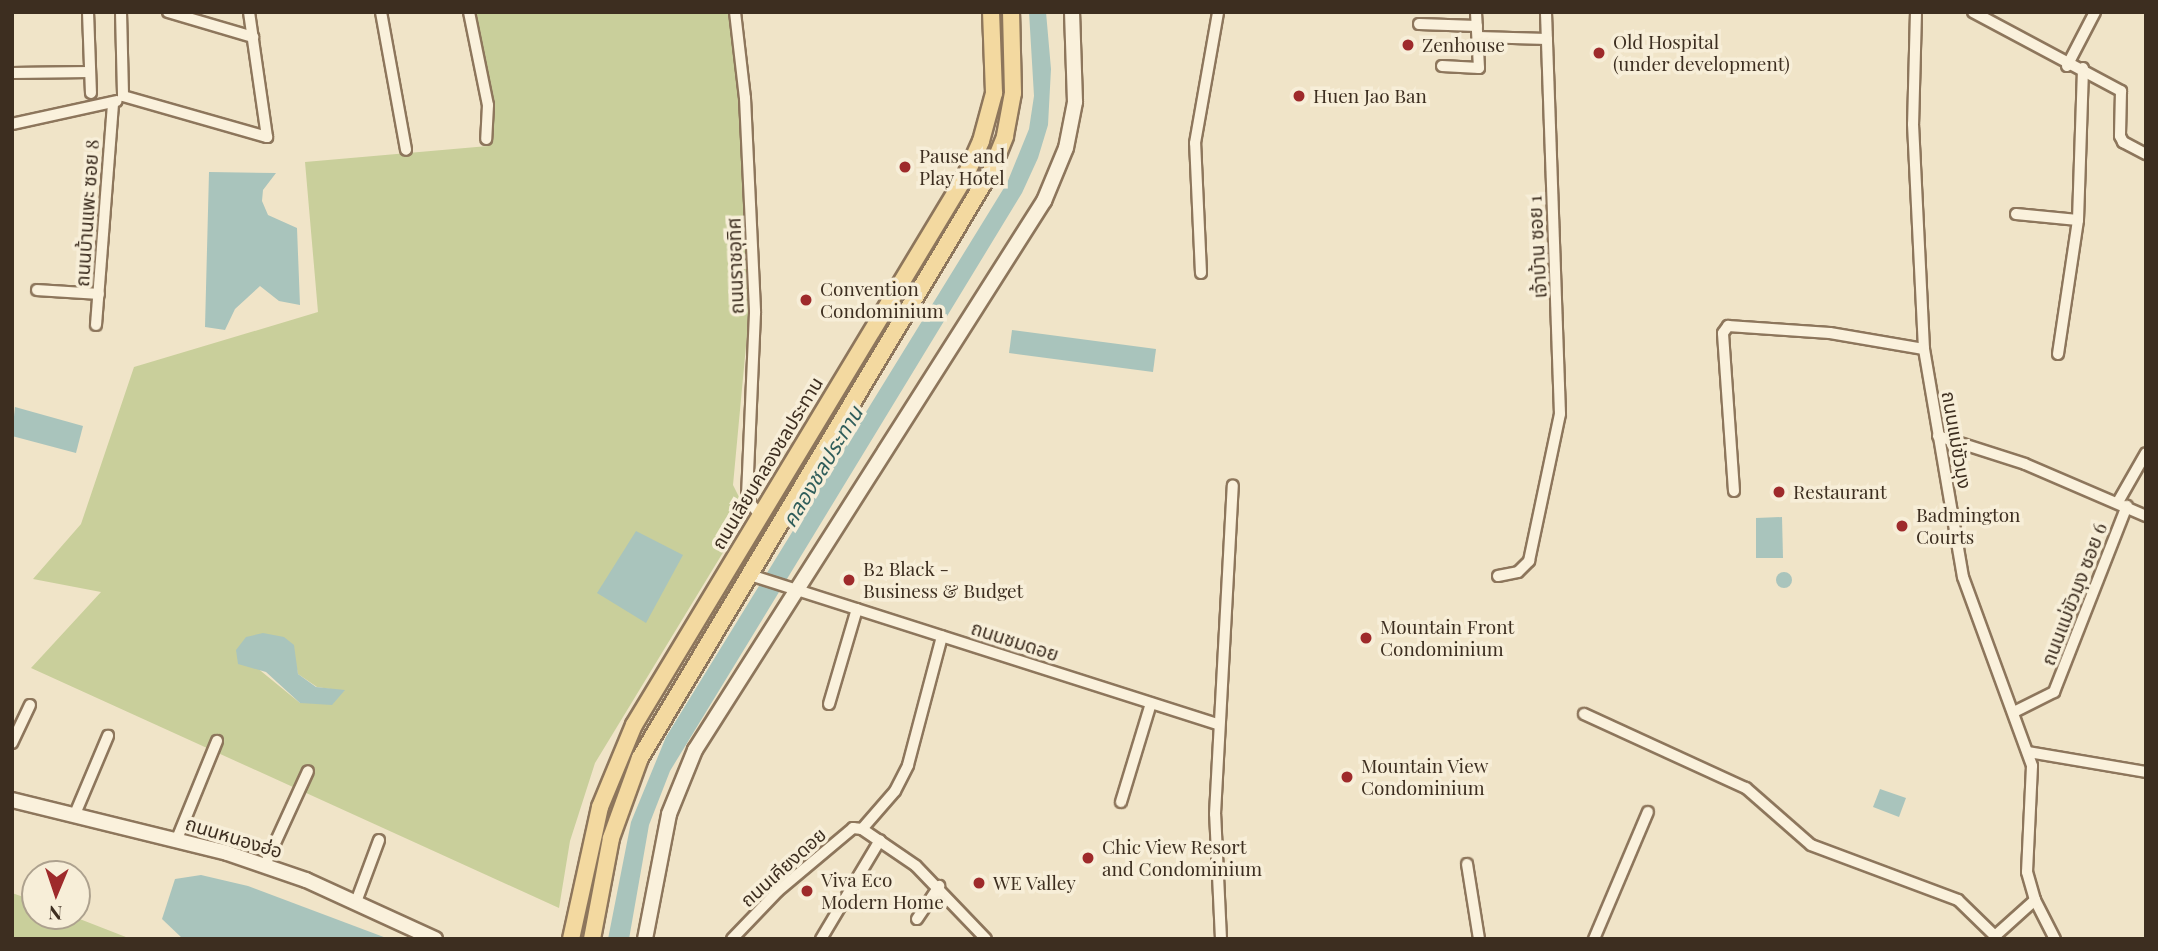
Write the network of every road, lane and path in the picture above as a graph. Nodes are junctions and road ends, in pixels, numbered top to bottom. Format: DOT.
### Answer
graph roads {
  1 [pos="88,12"];
  2 [pos="121,12"];
  3 [pos="168,12"];
  4 [pos="249,12"];
  5 [pos="381,12"];
  6 [pos="469,12"];
  7 [pos="735,12"];
  8 [pos="991,12"];
  9 [pos="1011,12"];
  10 [pos="1072,12"];
  11 [pos="1218,12"];
  12 [pos="1476,12"];
  13 [pos="1546,12"];
  14 [pos="1916,12"];
  15 [pos="1973,12"];
  16 [pos="2095,12"];
  17 [pos="1419,24"];
  18 [pos="1477,32"];
  19 [pos="253,37"];
  20 [pos="1547,39"];
  21 [pos="1442,66"];
  22 [pos="2067,66"];
  23 [pos="2083,68"];
  24 [pos="90,72"];
  25 [pos="12,73"];
  26 [pos="91,93"];
  27 [pos="123,96"];
  28 [pos="113,104"];
  29 [pos="12,124"];
  30 [pos="486,139"];
  31 [pos="406,150"];
  32 [pos="2146,154"];
  33 [pos="2017,214"];
  34 [pos="2078,220"];
  35 [pos="1201,274"];
  36 [pos="37,290"];
  37 [pos="99,294"];
  38 [pos="96,325"];
  39 [pos="1924,349"];
  40 [pos="2058,354"];
  41 [pos="1938,436"];
  42 [pos="2146,453"];
  43 [pos="1233,485"];
  44 [pos="1734,491"];
  45 [pos="2122,504"];
  46 [pos="760,515"];
  47 [pos="2146,516"];
  48 [pos="779,526"];
  49 [pos="750,575"];
  50 [pos="1498,576"];
  51 [pos="800,590"];
  52 [pos="857,609"];
  53 [pos="942,636"];
  54 [pos="1151,703"];
  55 [pos="829,704"];
  56 [pos="30,705"];
  57 [pos="2014,712"];
  58 [pos="1584,714"];
  59 [pos="1219,725"];
  60 [pos="108,736"];
  61 [pos="217,741"];
  62 [pos="12,743"];
  63 [pos="2028,752"];
  64 [pos="308,771"];
  65 [pos="2146,772"];
  66 [pos="12,800"];
  67 [pos="1121,802"];
  68 [pos="1648,812"];
  69 [pos="75,814"];
  70 [pos="862,829"];
  71 [pos="177,839"];
  72 [pos="379,840"];
  73 [pos="880,840"];
  74 [pos="1467,864"];
  75 [pos="265,865"];
  76 [pos="939,886"];
  77 [pos="2035,900"];
  78 [pos="356,902"];
  79 [pos="916,919"];
  80 [pos="435,939"];
  81 [pos="571,939"];
  82 [pos="593,939"];
  83 [pos="645,939"];
  84 [pos="732,939"];
  85 [pos="821,939"];
  86 [pos="986,939"];
  87 [pos="1221,939"];
  88 [pos="1479,939"];
  89 [pos="1594,939"];
  90 [pos="2055,939"];
  1 -- 24 [label="street"];
  2 -- 27 [label="street"];
  3 -- 19 [label="street"];
  4 -- 19 [label="street"];
  5 -- 31 [label="street"];
  6 -- 30 [label="street"];
  7 -- 46 [label="street, ถนนราชอุทิศ"];
  8 -- 46 [label="main road, ถนนเลียบคลองชลประทาน"];
  9 -- 48 [label="main road"];
  10 -- 51 [label="main road"];
  11 -- 35 [label="street"];
  12 -- 18 [label="street"];
  13 -- 20 [label="street, เจ้าบ้าน ซอย 1"];
  14 -- 39 [label="street, ถนนแม่ขัวมุง"];
  15 -- 22 [label="street"];
  16 -- 22 [label="street"];
  17 -- 18 [label="street"];
  18 -- 20 [label="street"];
  18 -- 21 [label="street"];
  19 -- 27 [label="street"];
  20 -- 50 [label="street, เจ้าบ้าน ซอย 1"];
  22 -- 23 [label="street"];
  23 -- 32 [label="street"];
  23 -- 34 [label="street"];
  24 -- 25 [label="street"];
  24 -- 26 [label="street"];
  27 -- 28 [label="street"];
  28 -- 29 [label="street"];
  28 -- 37 [label="street, ถนนบ้านแพะ ซอย 8"];
  33 -- 34 [label="street"];
  34 -- 40 [label="street"];
  36 -- 37 [label="street"];
  37 -- 38 [label="street, ถนนบ้านแพะ ซอย 8"];
  39 -- 41 [label="street, ถนนแม่ขัวมุง"];
  39 -- 44 [label="street"];
  41 -- 45 [label="street"];
  41 -- 57 [label="street, ถนนแม่ขัวมุง"];
  42 -- 45 [label="street, ถนนแม่ขัวมุง ซอย 6"];
  43 -- 59 [label="street"];
  45 -- 47 [label="street"];
  45 -- 57 [label="street, ถนนแม่ขัวมุง ซอย 6"];
  46 -- 48 [label="main road"];
  46 -- 81 [label="main road, ถนนเลียบคลองชลประทาน"];
  48 -- 49 [label="main road"];
  49 -- 51 [label="street, ถนนชมดอย"];
  49 -- 82 [label="main road"];
  51 -- 52 [label="street, ถนนชมดอย"];
  51 -- 83 [label="main road"];
  52 -- 53 [label="street, ถนนชมดอย"];
  52 -- 55 [label="street"];
  53 -- 54 [label="street, ถนนชมดอย"];
  53 -- 70 [label="street"];
  54 -- 59 [label="street, ถนนชมดอย"];
  54 -- 67 [label="street"];
  56 -- 62 [label="street"];
  57 -- 63 [label="street, ถนนแม่ขัวมุง"];
  58 -- 77 [label="street"];
  59 -- 87 [label="street"];
  60 -- 69 [label="street"];
  61 -- 71 [label="street"];
  63 -- 65 [label="street"];
  63 -- 77 [label="street, ถนนแม่ขัวมุง"];
  64 -- 75 [label="street"];
  66 -- 69 [label="main road, ถนนหนองฮ่อ"];
  68 -- 89 [label="street"];
  69 -- 71 [label="main road, ถนนหนองฮ่อ"];
  70 -- 73 [label="street"];
  70 -- 84 [label="street, ถนนเคียงดอย"];
  71 -- 75 [label="main road, ถนนหนองฮ่อ"];
  72 -- 78 [label="street"];
  73 -- 76 [label="street"];
  73 -- 85 [label="street"];
  74 -- 88 [label="street"];
  75 -- 78 [label="main road, ถนนหนองฮ่อ"];
  76 -- 79 [label="street"];
  76 -- 86 [label="street"];
  77 -- 90 [label="street, ถนนแม่ขัวมุง"];
  78 -- 80 [label="main road, ถนนหนองฮ่อ"];
}
